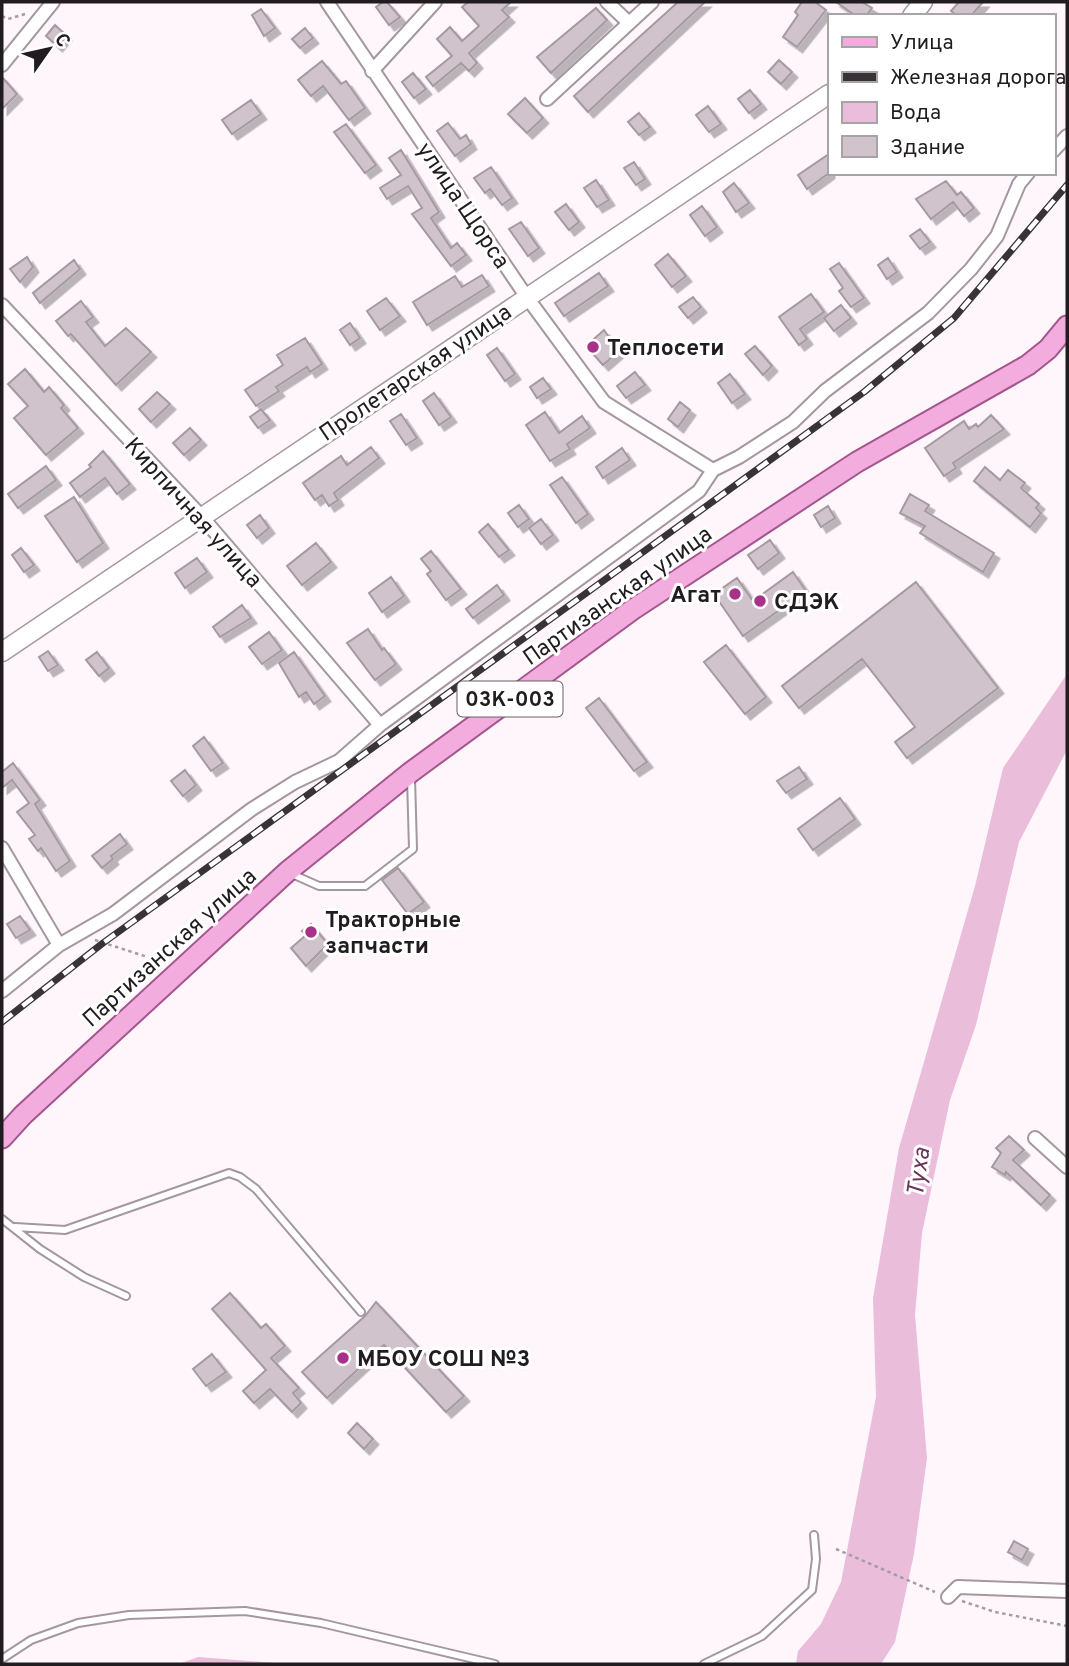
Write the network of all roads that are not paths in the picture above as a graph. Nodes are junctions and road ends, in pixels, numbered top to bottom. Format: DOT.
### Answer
graph roads {
  1 [pos="53,2"];
  2 [pos="327,2"];
  3 [pos="435,2"];
  4 [pos="607,2"];
  5 [pos="652,2"];
  6 [pos="629,23"];
  7 [pos="2,65"];
  8 [pos="372,71"];
  9 [pos="828,95"];
  10 [pos="547,99"];
  11 [pos="1067,136"];
  12 [pos="1055,149"];
  13 [pos="1026,175"];
  14 [pos="526,296"];
  15 [pos="2,305"];
  16 [pos="1067,326"];
  17 [pos="713,470"];
  18 [pos="202,517"];
  19 [pos="2,652"];
  20 [pos="380,725"];
  21 [pos="411,772"];
  22 [pos="2,848"];
  23 [pos="287,872"];
  24 [pos="59,945"];
  25 [pos="2,991"];
  26 [pos="2,1138"];
  27 [pos="1035,1138"];
  28 [pos="1067,1167"];
  29 [pos="2,1219"];
  30 [pos="15,1227"];
  31 [pos="126,1296"];
  32 [pos="360,1312"];
  33 [pos="814,1535"];
  34 [pos="1067,1591"];
  35 [pos="948,1597"];
  36 [pos="2,1659"];
  37 [pos="495,1664"];
  38 [pos="705,1664"];
  1 -- 7 [label="street"];
  2 -- 8 [label="street, улица Щорса"];
  3 -- 8 [label="street"];
  4 -- 6 [label="street"];
  5 -- 6 [label="street"];
  6 -- 10 [label="street"];
  8 -- 14 [label="street, улица Щорса"];
  9 -- 14 [label="street, Пролетарская улица"];
  11 -- 12 [label="street"];
  13 -- 17 [label="street, Партизанская улица"];
  14 -- 17 [label="street, улица Щорса"];
  14 -- 18 [label="street, Пролетарская улица"];
  15 -- 18 [label="street, Кирпичная улица"];
  16 -- 21 [label="main road, Партизанская улица / 03К-003"];
  17 -- 20 [label="street, Партизанская улица"];
  18 -- 19 [label="street, Пролетарская улица"];
  18 -- 20 [label="street, Кирпичная улица"];
  20 -- 24 [label="street, Партизанская улица"];
  21 -- 23 [label="main road, Партизанская улица / 03К-003"];
  21 -- 23 [label="lane"];
  22 -- 24 [label="street"];
  23 -- 26 [label="main road, Партизанская улица / 03К-003"];
  24 -- 25 [label="street, Партизанская улица"];
  27 -- 28 [label="street"];
  29 -- 30 [label="lane"];
  30 -- 31 [label="lane"];
  30 -- 32 [label="lane"];
  33 -- 38 [label="lane"];
  34 -- 35 [label="street"];
  36 -- 37 [label="lane"];
}
